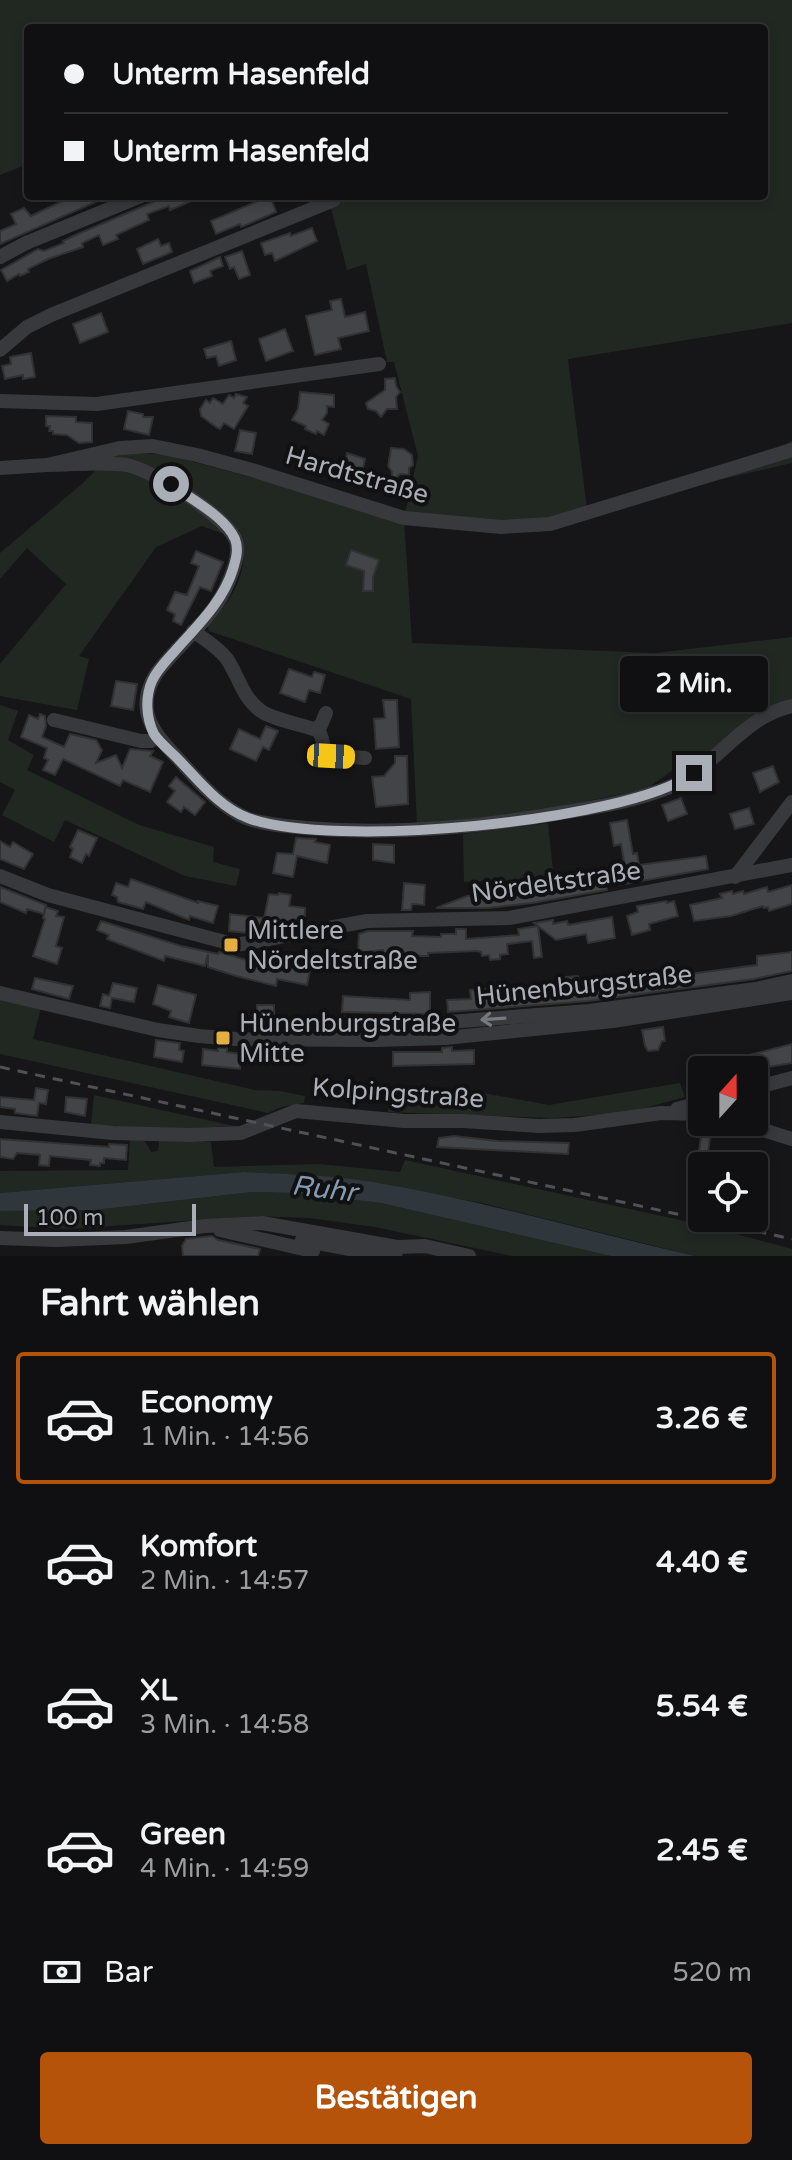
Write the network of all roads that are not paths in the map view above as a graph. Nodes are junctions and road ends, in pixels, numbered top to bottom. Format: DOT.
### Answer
graph roads {
  1 [pos="131,200"];
  2 [pos="334,200"];
  3 [pos="0,257"];
  4 [pos="0,350"];
  5 [pos="379,364"];
  6 [pos="0,401"];
  7 [pos="792,450"];
  8 [pos="47,465"];
  9 [pos="0,468"];
  10 [pos="193,631"];
  11 [pos="792,706"];
  12 [pos="326,713"];
  13 [pos="54,720"];
  14 [pos="315,729"];
  15 [pos="156,736"];
  16 [pos="365,758"];
  17 [pos="792,802"];
  18 [pos="792,865"];
  19 [pos="0,876"];
  20 [pos="735,877"];
  21 [pos="792,981"];
  22 [pos="0,993"];
  23 [pos="792,993"];
  24 [pos="287,1039"];
  25 [pos="792,1078"];
  26 [pos="768,1084"];
  27 [pos="688,1106"];
  28 [pos="661,1113"];
  29 [pos="688,1114"];
  30 [pos="0,1122"];
  31 [pos="768,1131"];
  32 [pos="792,1139"];
  33 [pos="205,1226"];
  34 [pos="0,1238"];
  35 [pos="393,1253"];
  36 [pos="337,1256"];
  37 [pos="469,1256"];
  1 -- 3 [label="street"];
  2 -- 4 [label="street"];
  5 -- 6 [label="street"];
  7 -- 8 [label="street, Hardtstraße"];
  8 -- 9 [label="street, Hardtstraße"];
  8 -- 10 [label="street"];
  10 -- 14 [label="street"];
  10 -- 15 [label="street"];
  11 -- 15 [label="street"];
  12 -- 14 [label="street"];
  13 -- 15 [label="street"];
  14 -- 16 [label="street"];
  17 -- 20 [label="street"];
  18 -- 20 [label="street, Nördeltstraße"];
  19 -- 20 [label="street, Nördeltstraße"];
  21 -- 24 [label="street, Hünenburgstraße, one-way"];
  22 -- 24 [label="street, Hünenburgstraße"];
  23 -- 24 [label="street, Hünenburgstraße"];
  25 -- 26 [label="street"];
  27 -- 28 [label="street"];
  28 -- 29 [label="street, Kolpingstraße"];
  28 -- 30 [label="street, Kolpingstraße"];
  31 -- 32 [label="street"];
  33 -- 34 [label="street"];
  33 -- 35 [label="street"];
  33 -- 36 [label="street"];
  35 -- 37 [label="street"];
}
